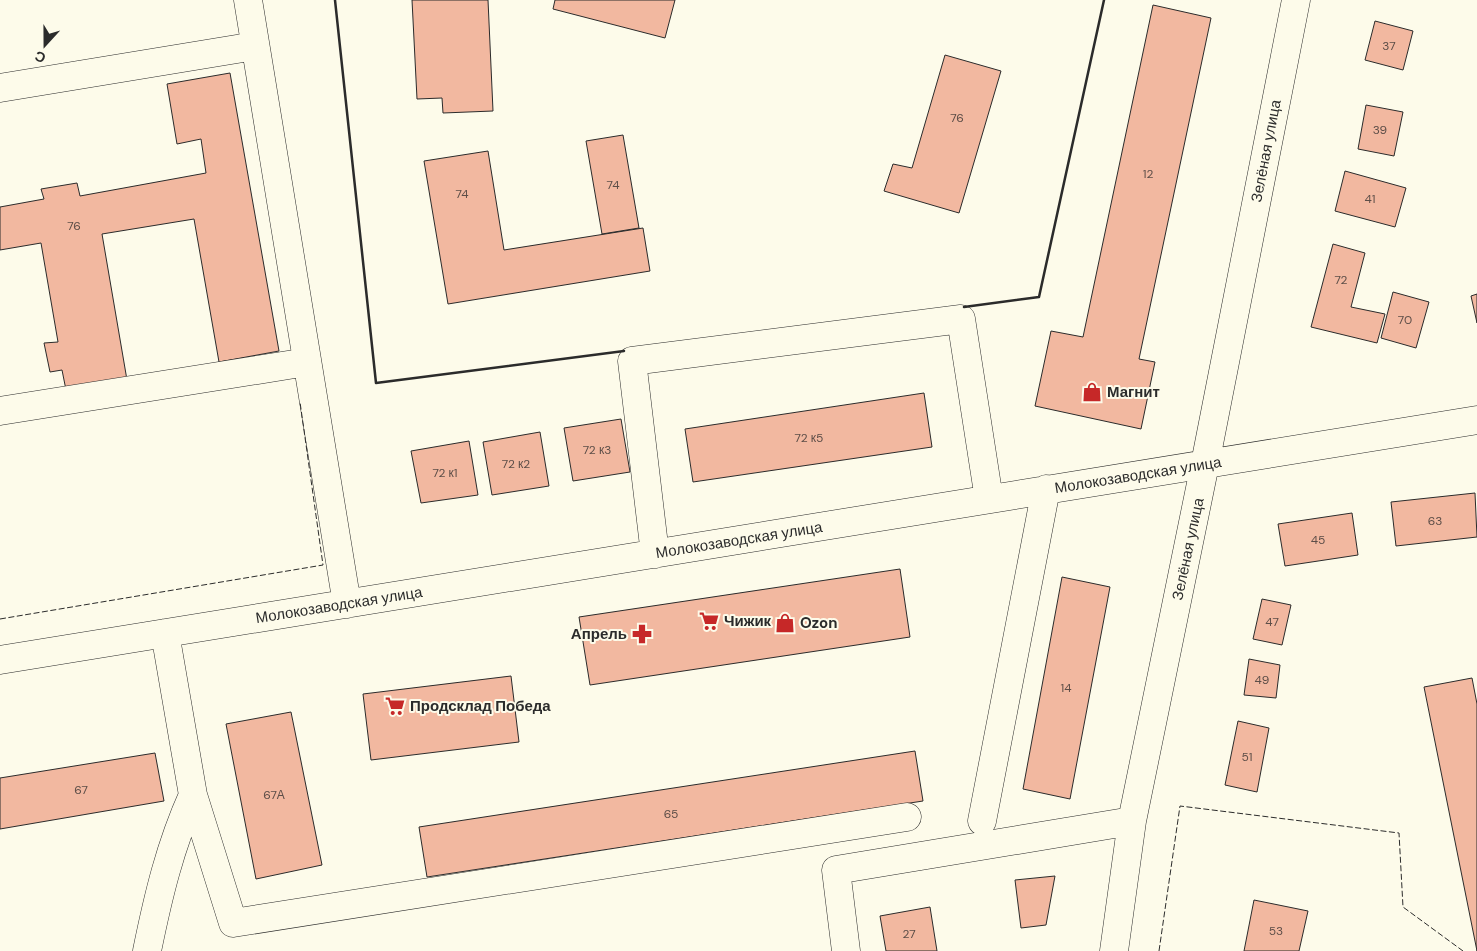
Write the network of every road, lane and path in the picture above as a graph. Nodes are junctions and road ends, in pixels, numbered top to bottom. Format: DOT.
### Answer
graph roads {
  1 [pos="248,0"];
  2 [pos="1296,0"];
  3 [pos="255,46"];
  4 [pos="0,88"];
  5 [pos="307,362"];
  6 [pos="0,411"];
  7 [pos="1477,420"];
  8 [pos="1205,464"];
  9 [pos="1046,489"];
  10 [pos="989,500"];
  11 [pos="656,554"];
  12 [pos="347,604"];
  13 [pos="165,633"];
  14 [pos="0,660"];
  15 [pos="192,795"];
  16 [pos="907,817"];
  17 [pos="982,821"];
  18 [pos="1132,821"];
  19 [pos="147,951"];
  20 [pos="846,951"];
  21 [pos="1114,951"];
  1 -- 3 [label="street"];
  2 -- 8 [label="street, Зелёная улица"];
  3 -- 4 [label="street"];
  3 -- 5 [label="street"];
  5 -- 6 [label="street"];
  5 -- 12 [label="street"];
  7 -- 8 [label="street, Молокозаводская улица"];
  8 -- 9 [label="street, Молокозаводская улица"];
  8 -- 18 [label="street, Зелёная улица"];
  9 -- 10 [label="street, Молокозаводская улица"];
  9 -- 17 [label="street"];
  10 -- 11 [label="street, Молокозаводская улица"];
  10 -- 11 [label="street"];
  11 -- 12 [label="street, Молокозаводская улица"];
  12 -- 13 [label="street, Молокозаводская улица"];
  13 -- 14 [label="street, Молокозаводская улица"];
  13 -- 15 [label="street"];
  15 -- 16 [label="street"];
  15 -- 19 [label="street"];
  18 -- 20 [label="street"];
  18 -- 21 [label="street, Зелёная улица"];
}
